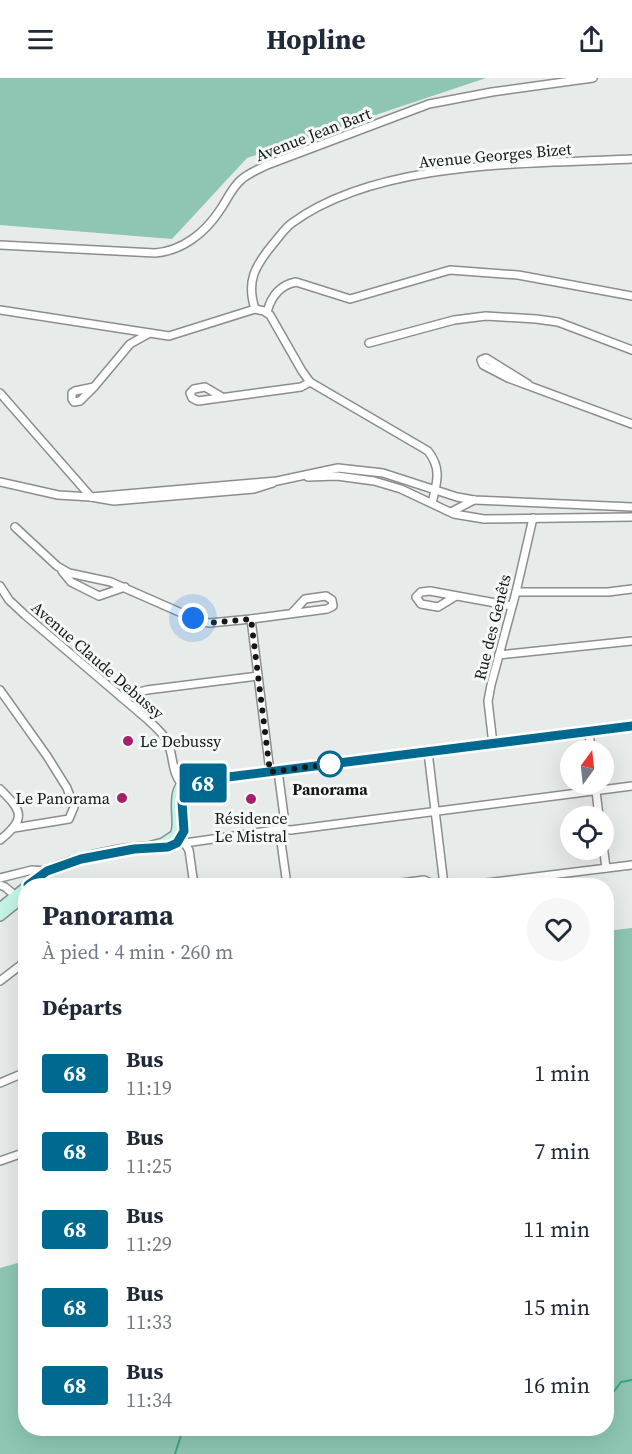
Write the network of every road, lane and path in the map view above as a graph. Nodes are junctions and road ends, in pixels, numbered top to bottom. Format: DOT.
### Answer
graph roads {
  1 [pos="593,78"];
  2 [pos="632,159"];
  3 [pos="0,245"];
  4 [pos="632,296"];
  5 [pos="255,309"];
  6 [pos="0,310"];
  7 [pos="267,312"];
  8 [pos="124,330"];
  9 [pos="149,334"];
  10 [pos="369,343"];
  11 [pos="130,344"];
  12 [pos="632,350"];
  13 [pos="310,382"];
  14 [pos="528,384"];
  15 [pos="94,387"];
  16 [pos="0,393"];
  17 [pos="222,398"];
  18 [pos="632,424"];
  19 [pos="297,478"];
  20 [pos="0,482"];
  21 [pos="435,490"];
  22 [pos="91,497"];
  23 [pos="474,500"];
  24 [pos="432,503"];
  25 [pos="632,507"];
  26 [pos="451,512"];
  27 [pos="632,517"];
  28 [pos="533,518"];
  29 [pos="15,527"];
  30 [pos="57,566"];
  31 [pos="0,586"];
  32 [pos="124,587"];
  33 [pos="632,589"];
  34 [pos="516,592"];
  35 [pos="456,596"];
  36 [pos="512,606"];
  37 [pos="292,613"];
  38 [pos="251,619"];
  39 [pos="632,641"];
  40 [pos="499,655"];
  41 [pos="258,676"];
  42 [pos="0,690"];
  43 [pos="121,697"];
  44 [pos="632,726"];
  45 [pos="589,732"];
  46 [pos="590,740"];
  47 [pos="493,744"];
  48 [pos="428,752"];
  49 [pos="274,771"];
  50 [pos="184,786"];
  51 [pos="614,786"];
  52 [pos="632,786"];
  53 [pos="0,789"];
  54 [pos="560,793"];
  55 [pos="435,812"];
  56 [pos="278,826"];
  57 [pos="14,828"];
  58 [pos="180,839"];
  59 [pos="0,840"];
  60 [pos="605,860"];
  61 [pos="632,865"];
  62 [pos="59,867"];
  63 [pos="606,868"];
  64 [pos="47,871"];
  65 [pos="0,878"];
  66 [pos="38,878"];
  67 [pos="46,878"];
  68 [pos="193,878"];
  69 [pos="285,878"];
  70 [pos="443,878"];
  71 [pos="526,878"];
  72 [pos="0,885"];
  73 [pos="18,896"];
  74 [pos="18,898"];
  75 [pos="2,908"];
  76 [pos="18,967"];
  77 [pos="0,981"];
  78 [pos="18,1075"];
  79 [pos="0,1083"];
  80 [pos="18,1155"];
  81 [pos="0,1161"];
  1 -- 3 [label="street, Avenue Jean Bart"];
  2 -- 5 [label="street, Avenue Georges Bizet"];
  4 -- 7 [label="street"];
  5 -- 7 [label="street"];
  5 -- 9 [label="street"];
  6 -- 8 [label="street"];
  7 -- 13 [label="street"];
  8 -- 9 [label="street"];
  8 -- 11 [label="street"];
  9 -- 11 [label="street"];
  10 -- 12 [label="street"];
  11 -- 15 [label="street"];
  13 -- 17 [label="street"];
  13 -- 21 [label="street"];
  14 -- 14 [label="street"];
  14 -- 18 [label="street"];
  16 -- 22 [label="street"];
  19 -- 21 [label="street"];
  19 -- 22 [label="street"];
  19 -- 24 [label="street"];
  20 -- 22 [label="street"];
  21 -- 23 [label="street"];
  21 -- 24 [label="street"];
  23 -- 25 [label="street"];
  23 -- 26 [label="street"];
  24 -- 26 [label="street"];
  26 -- 28 [label="street"];
  27 -- 28 [label="street"];
  28 -- 34 [label="street, Rue des Genêts"];
  29 -- 30 [label="street"];
  30 -- 32 [label="street"];
  30 -- 32 [label="street"];
  31 -- 43 [label="street, Avenue Claude Debussy"];
  32 -- 38 [label="street"];
  33 -- 34 [label="street"];
  34 -- 36 [label="street, Rue des Genêts"];
  35 -- 35 [label="street"];
  35 -- 36 [label="street"];
  36 -- 40 [label="street, Rue des Genêts"];
  37 -- 37 [label="street"];
  37 -- 38 [label="street"];
  38 -- 41 [label="street"];
  39 -- 40 [label="street"];
  40 -- 47 [label="street, Rue des Genêts"];
  41 -- 43 [label="street"];
  41 -- 49 [label="street"];
  42 -- 57 [label="street"];
  43 -- 50 [label="street, Avenue Claude Debussy"];
  44 -- 45 [label="main road"];
  45 -- 46 [label="street"];
  45 -- 47 [label="main road"];
  47 -- 48 [label="main road"];
  48 -- 49 [label="main road"];
  48 -- 55 [label="street"];
  49 -- 50 [label="main road"];
  49 -- 56 [label="street"];
  50 -- 58 [label="main road"];
  51 -- 52 [label="street"];
  53 -- 57 [label="street"];
  54 -- 55 [label="street"];
  55 -- 56 [label="street"];
  55 -- 70 [label="street"];
  56 -- 58 [label="street"];
  56 -- 69 [label="street"];
  57 -- 59 [label="street"];
  58 -- 62 [label="main road"];
  58 -- 68 [label="street"];
  60 -- 63 [label="street"];
  61 -- 63 [label="street"];
  62 -- 64 [label="main road"];
  62 -- 67 [label="main road"];
  63 -- 71 [label="street"];
  64 -- 65 [label="street"];
  64 -- 66 [label="main road"];
  72 -- 73 [label="street"];
  74 -- 75 [label="main road"];
  76 -- 77 [label="street"];
  78 -- 79 [label="street"];
  80 -- 81 [label="street"];
}
